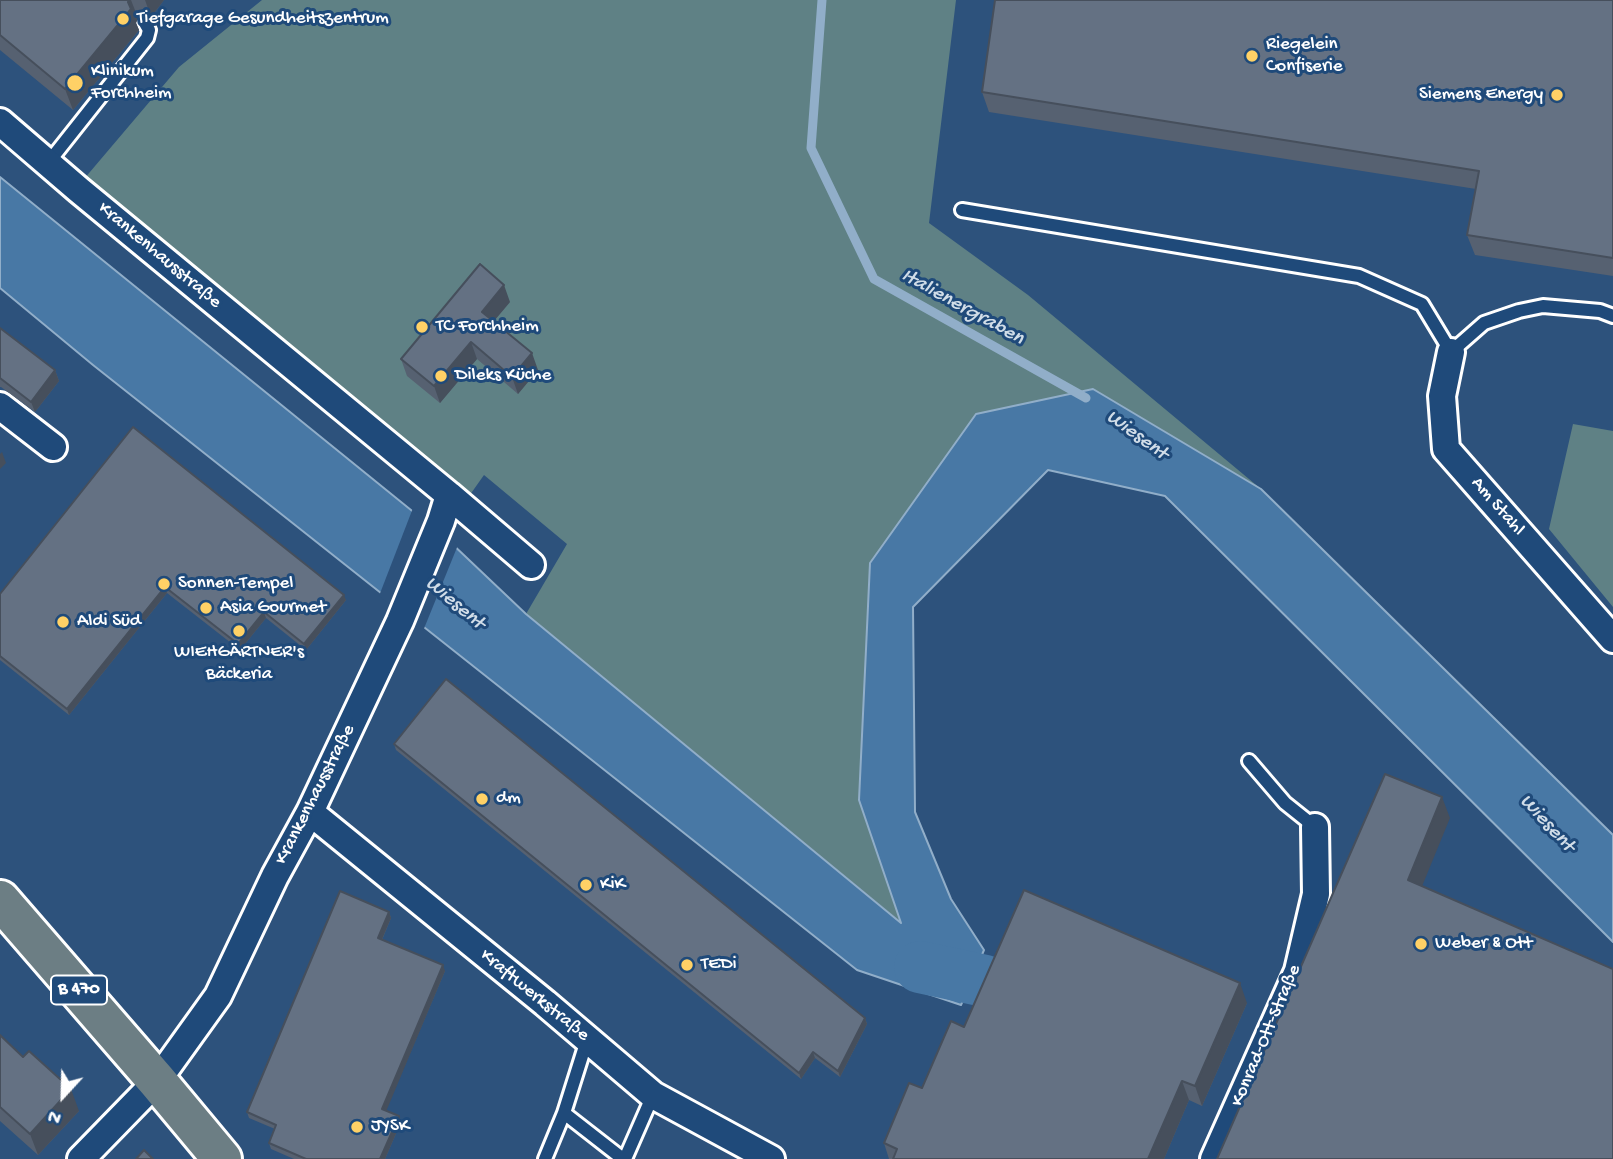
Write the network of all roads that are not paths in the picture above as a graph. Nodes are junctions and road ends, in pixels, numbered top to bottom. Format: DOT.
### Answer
graph roads {
  1 [pos="145,23"];
  2 [pos="0,122"];
  3 [pos="48,163"];
  4 [pos="962,210"];
  5 [pos="1613,316"];
  6 [pos="1451,352"];
  7 [pos="0,406"];
  8 [pos="53,447"];
  9 [pos="449,495"];
  10 [pos="531,565"];
  11 [pos="1613,639"];
  12 [pos="1248,761"];
  13 [pos="310,812"];
  14 [pos="1315,827"];
  15 [pos="0,900"];
  16 [pos="587,1040"];
  17 [pos="157,1081"];
  18 [pos="653,1095"];
  19 [pos="564,1113"];
  20 [pos="81,1159"];
  21 [pos="222,1159"];
  22 [pos="545,1159"];
  23 [pos="624,1159"];
  24 [pos="771,1159"];
  25 [pos="1214,1159"];
  1 -- 3 [label="lane"];
  2 -- 3 [label="street, Krankenhausstraße"];
  3 -- 9 [label="street, Krankenhausstraße"];
  4 -- 6 [label="lane"];
  5 -- 6 [label="lane"];
  6 -- 11 [label="street, Am Stahl"];
  7 -- 8 [label="street"];
  9 -- 10 [label="street, Krankenhausstraße"];
  9 -- 13 [label="street, Krankenhausstraße"];
  12 -- 14 [label="lane"];
  13 -- 16 [label="street, Kraftwerkstraße"];
  13 -- 17 [label="street, Krankenhausstraße"];
  14 -- 25 [label="street, Konrad-Ott-Straße"];
  15 -- 17 [label="main road, B 470"];
  16 -- 18 [label="street, Kraftwerkstraße"];
  16 -- 19 [label="lane"];
  17 -- 20 [label="street, Krankenhausstraße"];
  17 -- 21 [label="main road, B 470"];
  18 -- 23 [label="lane"];
  18 -- 24 [label="street, Kraftwerkstraße"];
  19 -- 22 [label="lane"];
  19 -- 23 [label="lane"];
}
